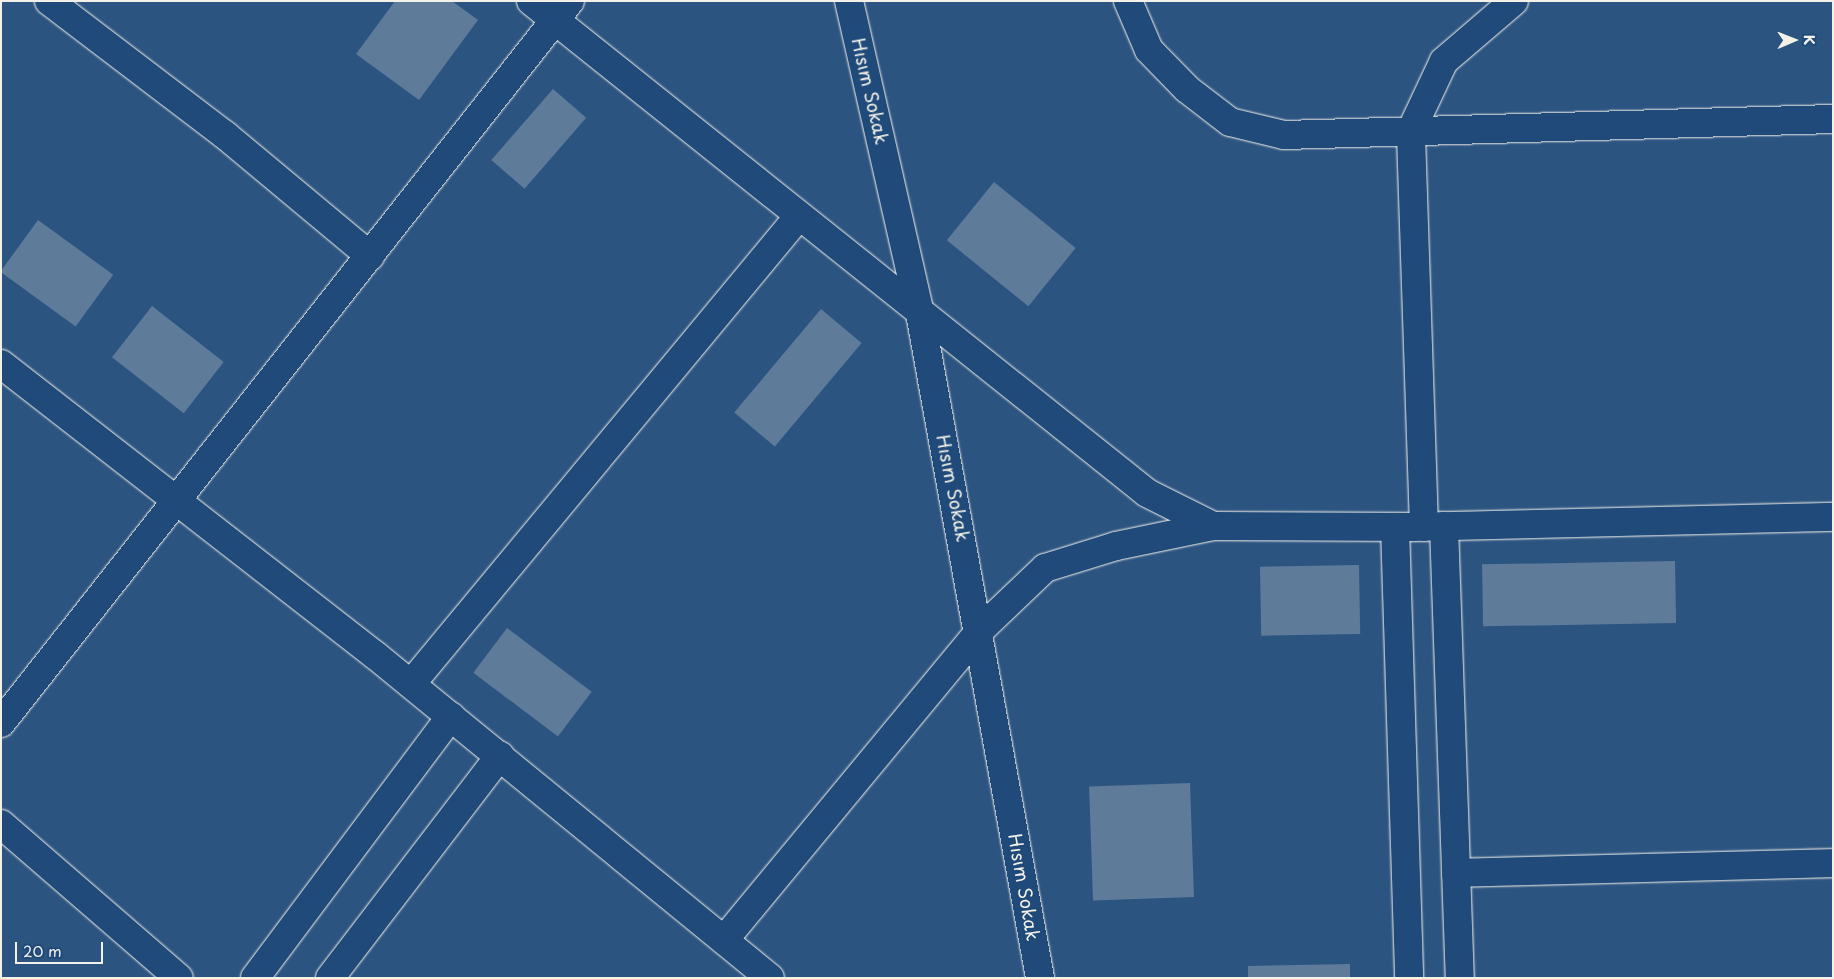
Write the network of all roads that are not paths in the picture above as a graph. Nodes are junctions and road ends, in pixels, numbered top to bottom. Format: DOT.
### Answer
graph roads {
  1 [pos="49,1"];
  2 [pos="531,1"];
  3 [pos="849,1"];
  4 [pos="1128,1"];
  5 [pos="1514,1"];
  6 [pos="562,11"];
  7 [pos="1833,119"];
  8 [pos="1412,131"];
  9 [pos="799,216"];
  10 [pos="370,256"];
  11 [pos="920,313"];
  12 [pos="1,364"];
  13 [pos="177,501"];
  14 [pos="1833,517"];
  15 [pos="1213,526"];
  16 [pos="1395,527"];
  17 [pos="1434,527"];
  18 [pos="980,630"];
  19 [pos="411,684"];
  20 [pos="451,716"];
  21 [pos="1,723"];
  22 [pos="500,756"];
  23 [pos="1,824"];
  24 [pos="1833,863"];
  25 [pos="1456,873"];
  26 [pos="724,940"];
  27 [pos="179,978"];
  28 [pos="254,978"];
  29 [pos="330,978"];
  30 [pos="770,978"];
  31 [pos="1040,978"];
  32 [pos="1409,978"];
  33 [pos="1460,978"];
  1 -- 10 [label="street"];
  2 -- 6 [label="street"];
  3 -- 11 [label="street, Hısım Sokak"];
  4 -- 8 [label="street"];
  5 -- 8 [label="street"];
  6 -- 9 [label="street"];
  6 -- 10 [label="street"];
  7 -- 8 [label="street"];
  8 -- 17 [label="street"];
  9 -- 11 [label="street"];
  9 -- 19 [label="street"];
  10 -- 13 [label="street"];
  11 -- 15 [label="street"];
  11 -- 18 [label="street, Hısım Sokak"];
  12 -- 13 [label="street"];
  13 -- 19 [label="street"];
  13 -- 21 [label="street"];
  14 -- 17 [label="street"];
  15 -- 16 [label="street"];
  15 -- 18 [label="street"];
  16 -- 17 [label="street"];
  16 -- 32 [label="street"];
  17 -- 25 [label="street"];
  18 -- 26 [label="street"];
  18 -- 31 [label="street, Hısım Sokak"];
  19 -- 20 [label="street"];
  20 -- 22 [label="street"];
  20 -- 28 [label="street"];
  22 -- 26 [label="street"];
  22 -- 29 [label="street"];
  23 -- 27 [label="street"];
  24 -- 25 [label="street"];
  25 -- 33 [label="street"];
  26 -- 30 [label="street"];
}
